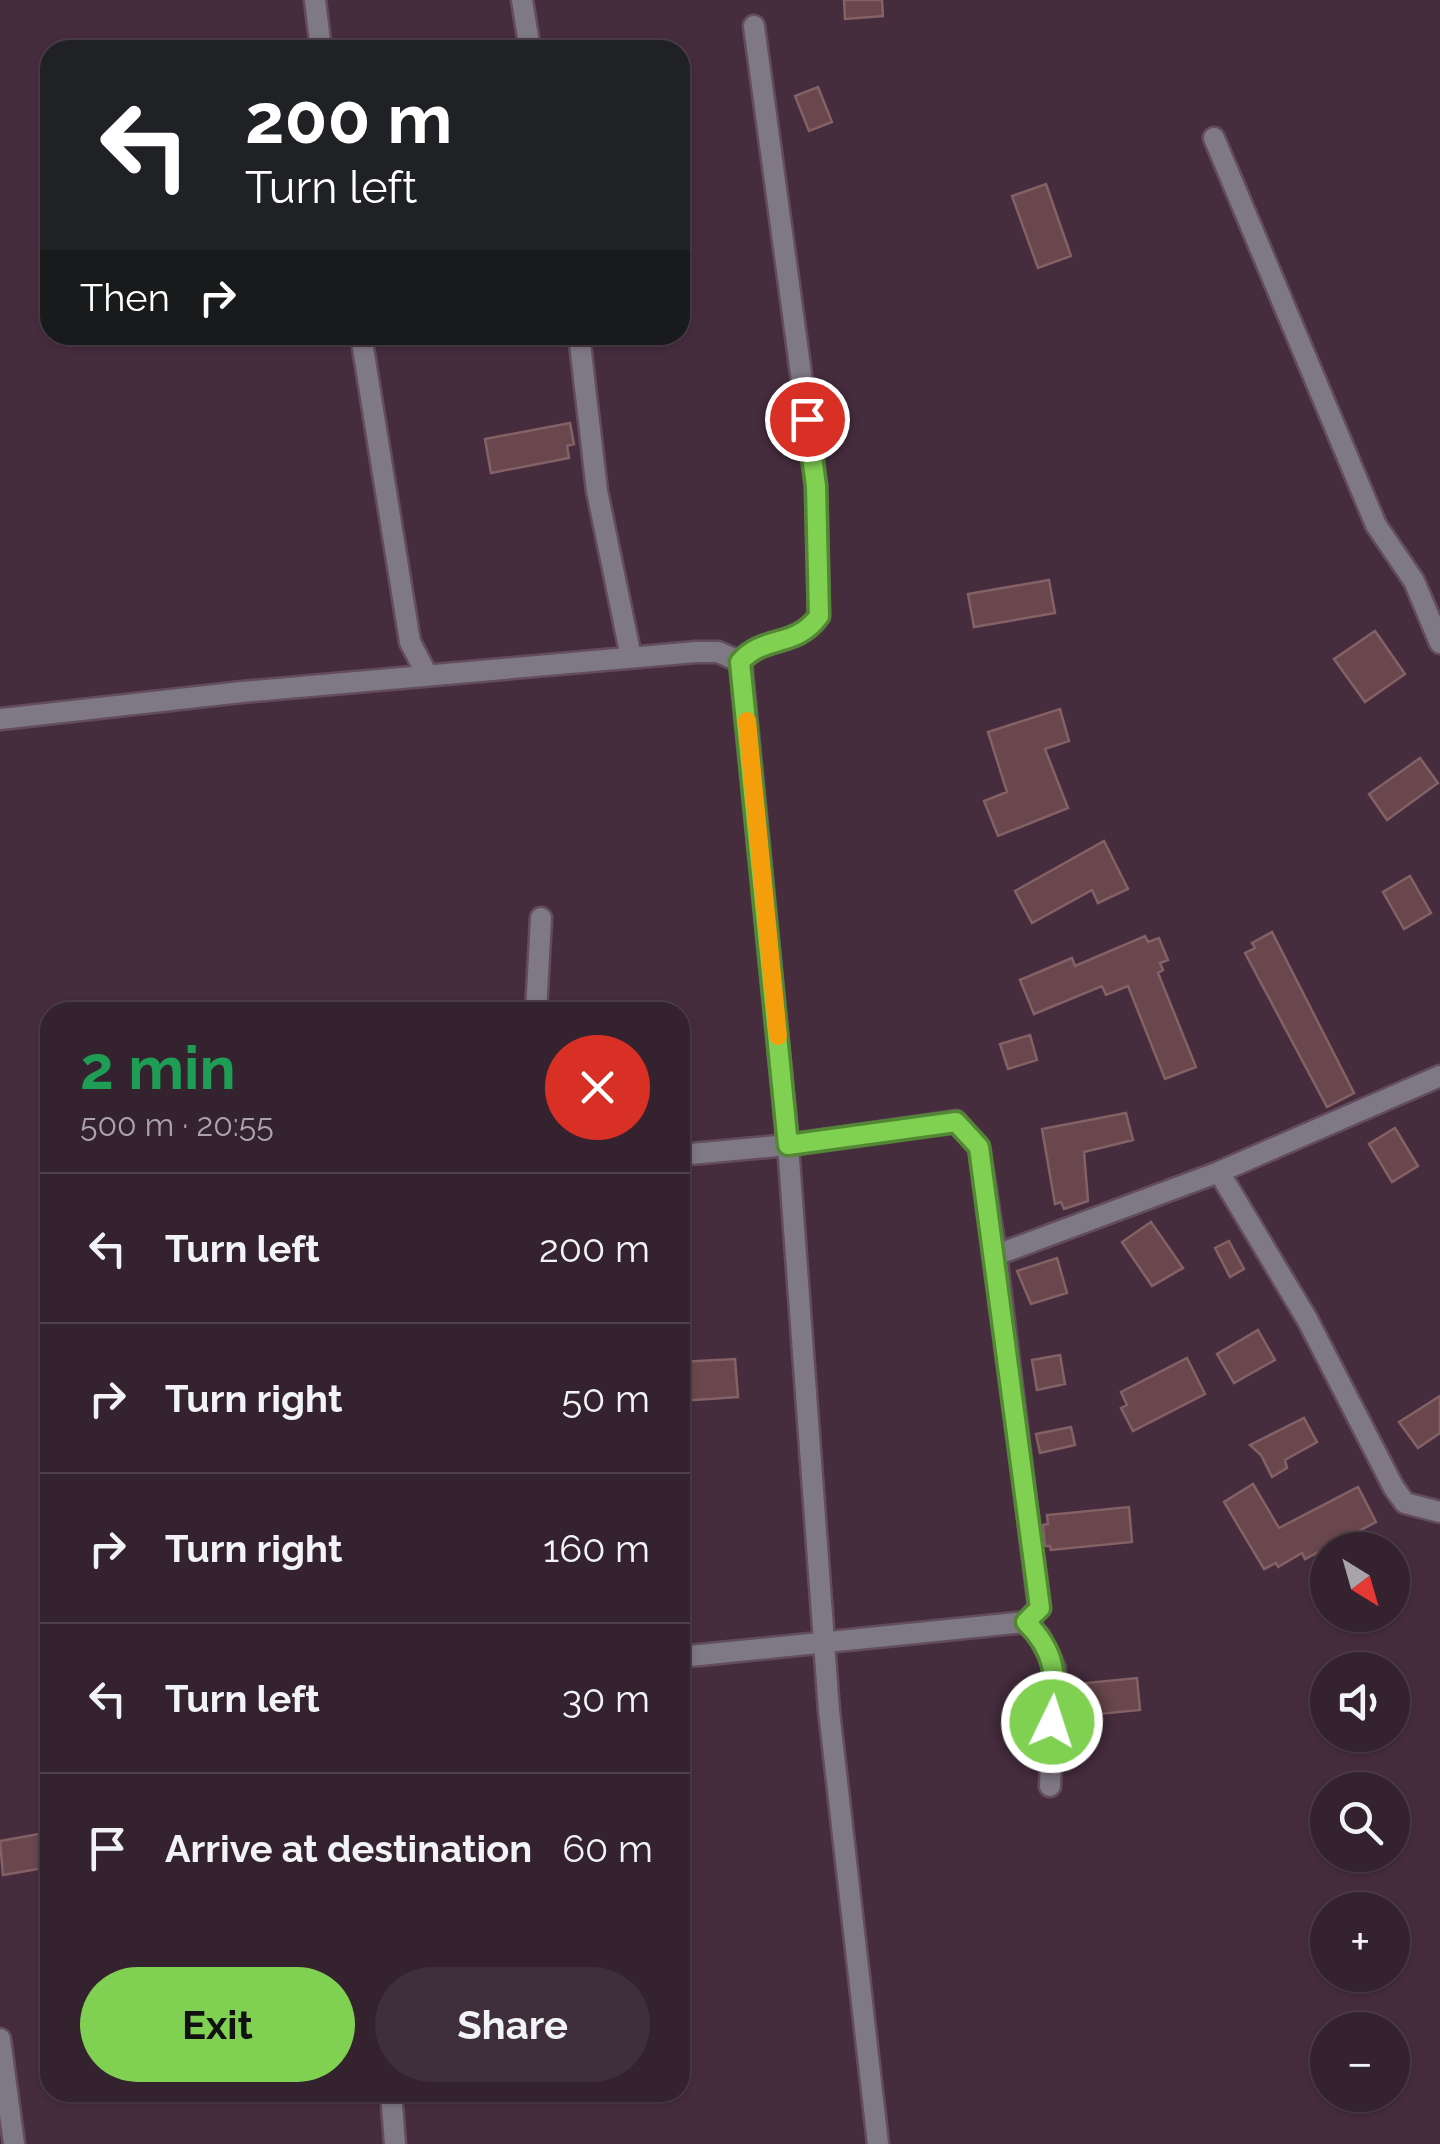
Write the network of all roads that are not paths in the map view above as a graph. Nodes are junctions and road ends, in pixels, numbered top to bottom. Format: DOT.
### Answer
graph roads {
  1 [pos="315,0"];
  2 [pos="522,0"];
  3 [pos="754,26"];
  4 [pos="320,40"];
  5 [pos="528,40"];
  6 [pos="1214,138"];
  7 [pos="364,345"];
  8 [pos="580,345"];
  9 [pos="1440,643"];
  10 [pos="631,658"];
  11 [pos="740,662"];
  12 [pos="427,676"];
  13 [pos="0,718"];
  14 [pos="541,918"];
  15 [pos="537,1002"];
  16 [pos="1440,1076"];
  17 [pos="788,1145"];
  18 [pos="690,1155"];
  19 [pos="1219,1172"];
  20 [pos="996,1255"];
  21 [pos="1440,1512"];
  22 [pos="1026,1622"];
  23 [pos="824,1640"];
  24 [pos="690,1655"];
  25 [pos="1050,1786"];
  26 [pos="0,2040"];
  27 [pos="392,2102"];
  28 [pos="5,2120"];
  29 [pos="14,2144"];
  30 [pos="395,2144"];
  31 [pos="878,2144"];
  1 -- 4 [label="street"];
  2 -- 5 [label="street"];
  3 -- 11 [label="street"];
  6 -- 9 [label="street"];
  7 -- 12 [label="street"];
  8 -- 10 [label="street"];
  10 -- 11 [label="street"];
  10 -- 12 [label="street"];
  11 -- 17 [label="street"];
  12 -- 13 [label="street"];
  14 -- 15 [label="street"];
  16 -- 19 [label="street"];
  17 -- 18 [label="street"];
  17 -- 20 [label="street"];
  17 -- 23 [label="street"];
  19 -- 20 [label="street"];
  19 -- 21 [label="street"];
  20 -- 22 [label="street"];
  22 -- 23 [label="street"];
  22 -- 25 [label="street"];
  23 -- 24 [label="street"];
  23 -- 31 [label="street"];
  26 -- 28 [label="street"];
  27 -- 30 [label="street"];
  28 -- 29 [label="street"];
}
